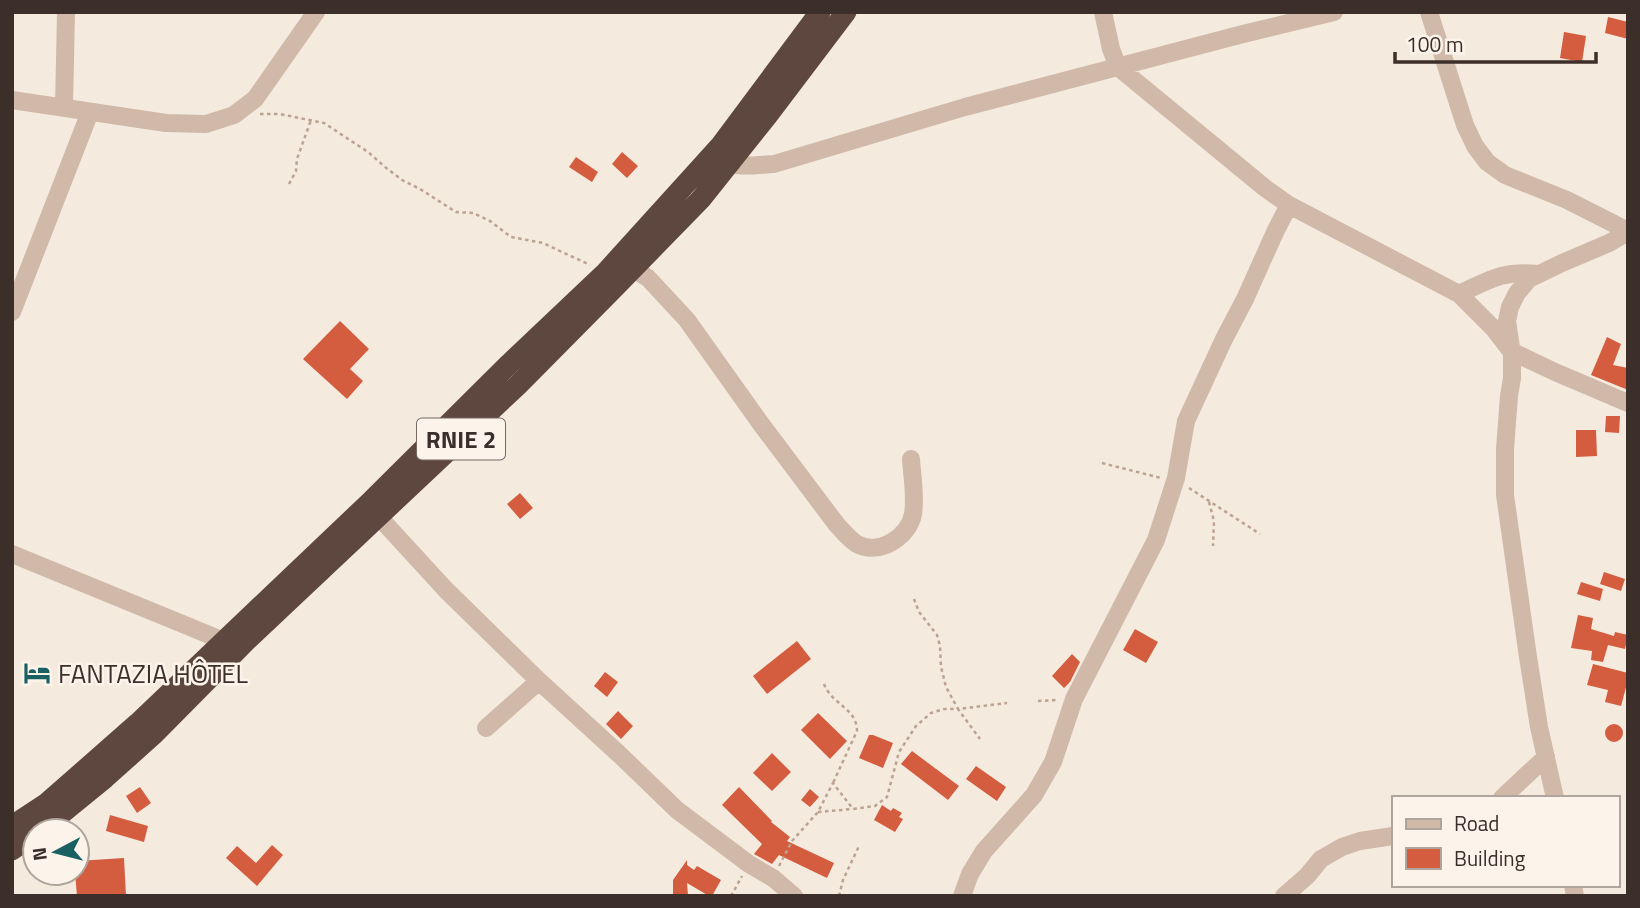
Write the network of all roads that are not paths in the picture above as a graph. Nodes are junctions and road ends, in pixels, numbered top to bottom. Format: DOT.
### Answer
graph roads {
  1 [pos="66,12"];
  2 [pos="316,12"];
  3 [pos="820,12"];
  4 [pos="846,12"];
  5 [pos="1103,12"];
  6 [pos="1334,12"];
  7 [pos="1429,12"];
  8 [pos="1118,67"];
  9 [pos="12,100"];
  10 [pos="64,108"];
  11 [pos="90,112"];
  12 [pos="721,160"];
  13 [pos="1290,205"];
  14 [pos="1628,231"];
  15 [pos="632,268"];
  16 [pos="1538,274"];
  17 [pos="1459,295"];
  18 [pos="12,312"];
  19 [pos="1511,351"];
  20 [pos="1628,404"];
  21 [pos="911,458"];
  22 [pos="374,510"];
  23 [pos="12,554"];
  24 [pos="224,640"];
  25 [pos="539,681"];
  26 [pos="486,728"];
  27 [pos="145,729"];
  28 [pos="1546,757"];
  29 [pos="1504,796"];
  30 [pos="1555,796"];
  31 [pos="57,817"];
  32 [pos="12,826"];
  33 [pos="1392,836"];
  34 [pos="794,896"];
  35 [pos="962,896"];
  36 [pos="1284,896"];
  1 -- 10 [label="street"];
  2 -- 11 [label="street"];
  3 -- 12 [label="highway, RNIE 2"];
  4 -- 12 [label="highway, RNIE 2"];
  5 -- 8 [label="street"];
  6 -- 8 [label="street"];
  7 -- 14 [label="street"];
  8 -- 12 [label="street"];
  8 -- 13 [label="street"];
  9 -- 10 [label="street"];
  10 -- 11 [label="street"];
  11 -- 18 [label="street"];
  12 -- 15 [label="highway, RNIE 2"];
  12 -- 22 [label="highway, RNIE 2"];
  13 -- 17 [label="street"];
  13 -- 35 [label="street"];
  14 -- 16 [label="street"];
  15 -- 21 [label="street"];
  15 -- 22 [label="highway, RNIE 2"];
  16 -- 17 [label="street"];
  16 -- 19 [label="street"];
  17 -- 19 [label="street"];
  19 -- 20 [label="street"];
  19 -- 28 [label="street"];
  22 -- 24 [label="highway, RNIE 2"];
  22 -- 25 [label="street"];
  22 -- 27 [label="highway, RNIE 2"];
  23 -- 24 [label="street"];
  24 -- 27 [label="highway, RNIE 2"];
  25 -- 26 [label="street"];
  25 -- 34 [label="street"];
  27 -- 31 [label="highway, RNIE 2"];
  27 -- 32 [label="highway, RNIE 2"];
  28 -- 29 [label="street"];
  28 -- 30 [label="street"];
  33 -- 36 [label="street"];
}
